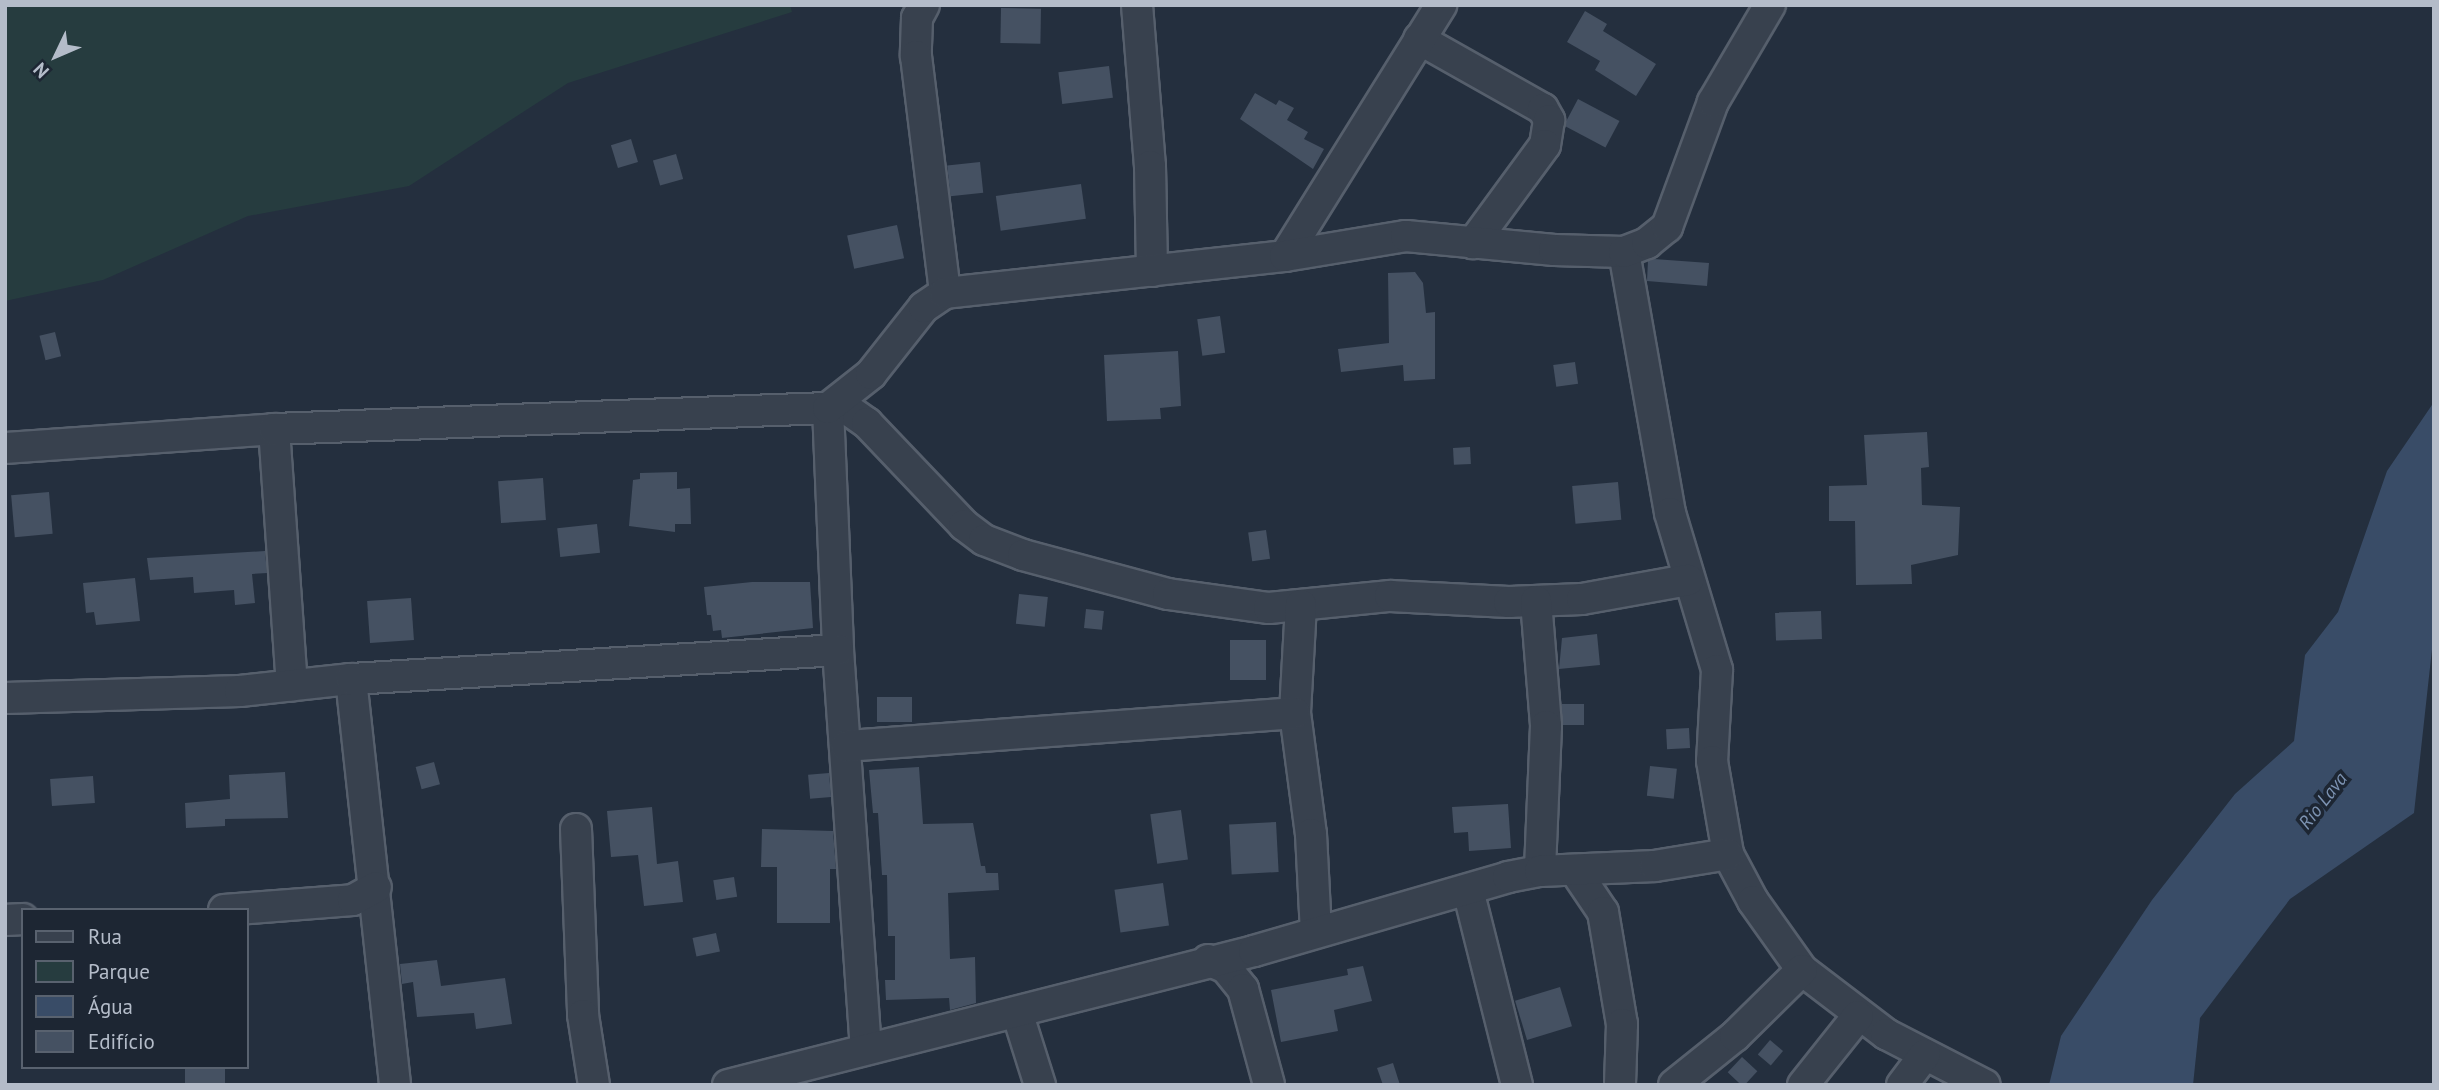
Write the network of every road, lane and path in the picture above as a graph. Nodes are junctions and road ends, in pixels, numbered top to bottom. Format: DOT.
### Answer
graph roads {
  1 [pos="924,5"];
  2 [pos="1137,5"];
  3 [pos="1441,5"];
  4 [pos="1770,5"];
  5 [pos="1419,39"];
  6 [pos="1473,243"];
  7 [pos="1624,252"];
  8 [pos="1285,256"];
  9 [pos="1152,271"];
  10 [pos="946,293"];
  11 [pos="832,405"];
  12 [pos="274,429"];
  13 [pos="5,448"];
  14 [pos="1688,580"];
  15 [pos="1536,601"];
  16 [pos="1301,605"];
  17 [pos="838,650"];
  18 [pos="351,679"];
  19 [pos="292,685"];
  20 [pos="5,698"];
  21 [pos="1295,713"];
  22 [pos="846,746"];
  23 [pos="576,829"];
  24 [pos="1728,854"];
  25 [pos="1540,871"];
  26 [pos="1576,872"];
  27 [pos="376,887"];
  28 [pos="1468,890"];
  29 [pos="248,908"];
  30 [pos="1316,932"];
  31 [pos="1208,960"];
  32 [pos="1802,970"];
  33 [pos="1017,1012"];
  34 [pos="1858,1016"];
  35 [pos="866,1047"];
  36 [pos="1925,1055"];
  37 [pos="395,1085"];
  38 [pos="594,1085"];
  39 [pos="728,1085"];
  40 [pos="1040,1085"];
  41 [pos="1269,1085"];
  42 [pos="1517,1085"];
  43 [pos="1620,1085"];
  44 [pos="1674,1085"];
  45 [pos="1803,1085"];
  46 [pos="1902,1085"];
  47 [pos="1985,1085"];
  1 -- 10 [label="street"];
  2 -- 9 [label="street"];
  3 -- 5 [label="street"];
  4 -- 7 [label="street"];
  5 -- 6 [label="street"];
  5 -- 8 [label="street"];
  6 -- 7 [label="street"];
  6 -- 8 [label="street"];
  7 -- 14 [label="street"];
  8 -- 9 [label="street"];
  9 -- 10 [label="street"];
  10 -- 11 [label="street"];
  11 -- 12 [label="street"];
  11 -- 16 [label="street"];
  11 -- 17 [label="street"];
  12 -- 13 [label="street"];
  12 -- 19 [label="street"];
  14 -- 15 [label="street"];
  14 -- 24 [label="street"];
  15 -- 16 [label="street"];
  15 -- 25 [label="street"];
  16 -- 21 [label="street"];
  17 -- 18 [label="street"];
  17 -- 22 [label="street"];
  18 -- 19 [label="street"];
  18 -- 27 [label="street"];
  19 -- 20 [label="street"];
  21 -- 22 [label="street"];
  21 -- 30 [label="street"];
  22 -- 35 [label="street"];
  23 -- 38 [label="street"];
  24 -- 26 [label="street"];
  24 -- 32 [label="street"];
  25 -- 26 [label="street"];
  25 -- 28 [label="street"];
  26 -- 43 [label="street"];
  27 -- 29 [label="street"];
  27 -- 37 [label="street"];
  28 -- 30 [label="street"];
  28 -- 42 [label="street"];
  30 -- 31 [label="street"];
  31 -- 33 [label="street"];
  31 -- 41 [label="street"];
  32 -- 34 [label="street"];
  32 -- 44 [label="street"];
  33 -- 35 [label="street"];
  33 -- 40 [label="street"];
  34 -- 36 [label="street"];
  34 -- 45 [label="street"];
  35 -- 39 [label="street"];
  36 -- 46 [label="street"];
  36 -- 47 [label="street"];
}
